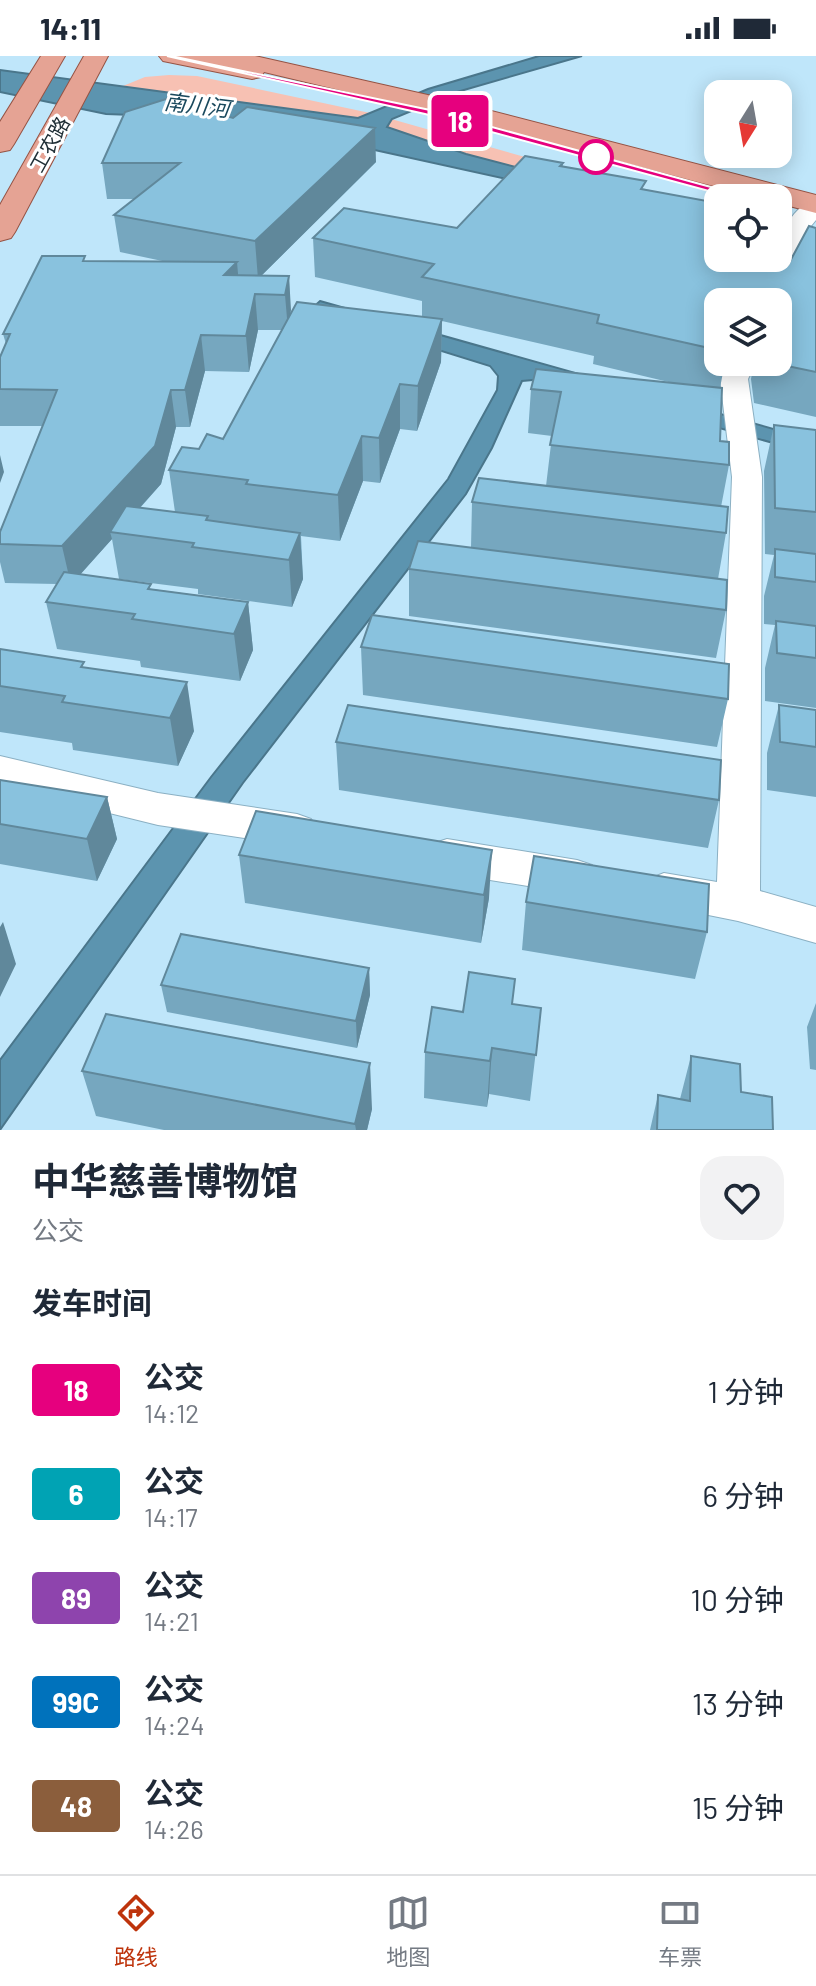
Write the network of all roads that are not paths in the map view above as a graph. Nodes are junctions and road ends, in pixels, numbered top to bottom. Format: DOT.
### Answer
graph roads {
  1 [pos="171,56"];
  2 [pos="224,56"];
  3 [pos="48,63"];
  4 [pos="91,66"];
  5 [pos="393,100"];
  6 [pos="434,109"];
  7 [pos="0,144"];
  8 [pos="704,186"];
  9 [pos="805,213"];
  10 [pos="0,232"];
  11 [pos="770,288"];
  12 [pos="735,376"];
  13 [pos="0,771"];
  14 [pos="333,836"];
  15 [pos="406,849"];
  16 [pos="738,903"];
  17 [pos="816,925"];
  1 -- 5 [label="main road"];
  2 -- 5 [label="main road"];
  3 -- 7 [label="main road, 工农路"];
  4 -- 10 [label="main road, 工农路"];
  5 -- 6 [label="main road"];
  6 -- 8 [label="main road"];
  6 -- 9 [label="main road"];
  9 -- 11 [label="street"];
  12 -- 16 [label="street"];
  13 -- 14 [label="street"];
  15 -- 16 [label="street"];
  16 -- 17 [label="street"];
}
